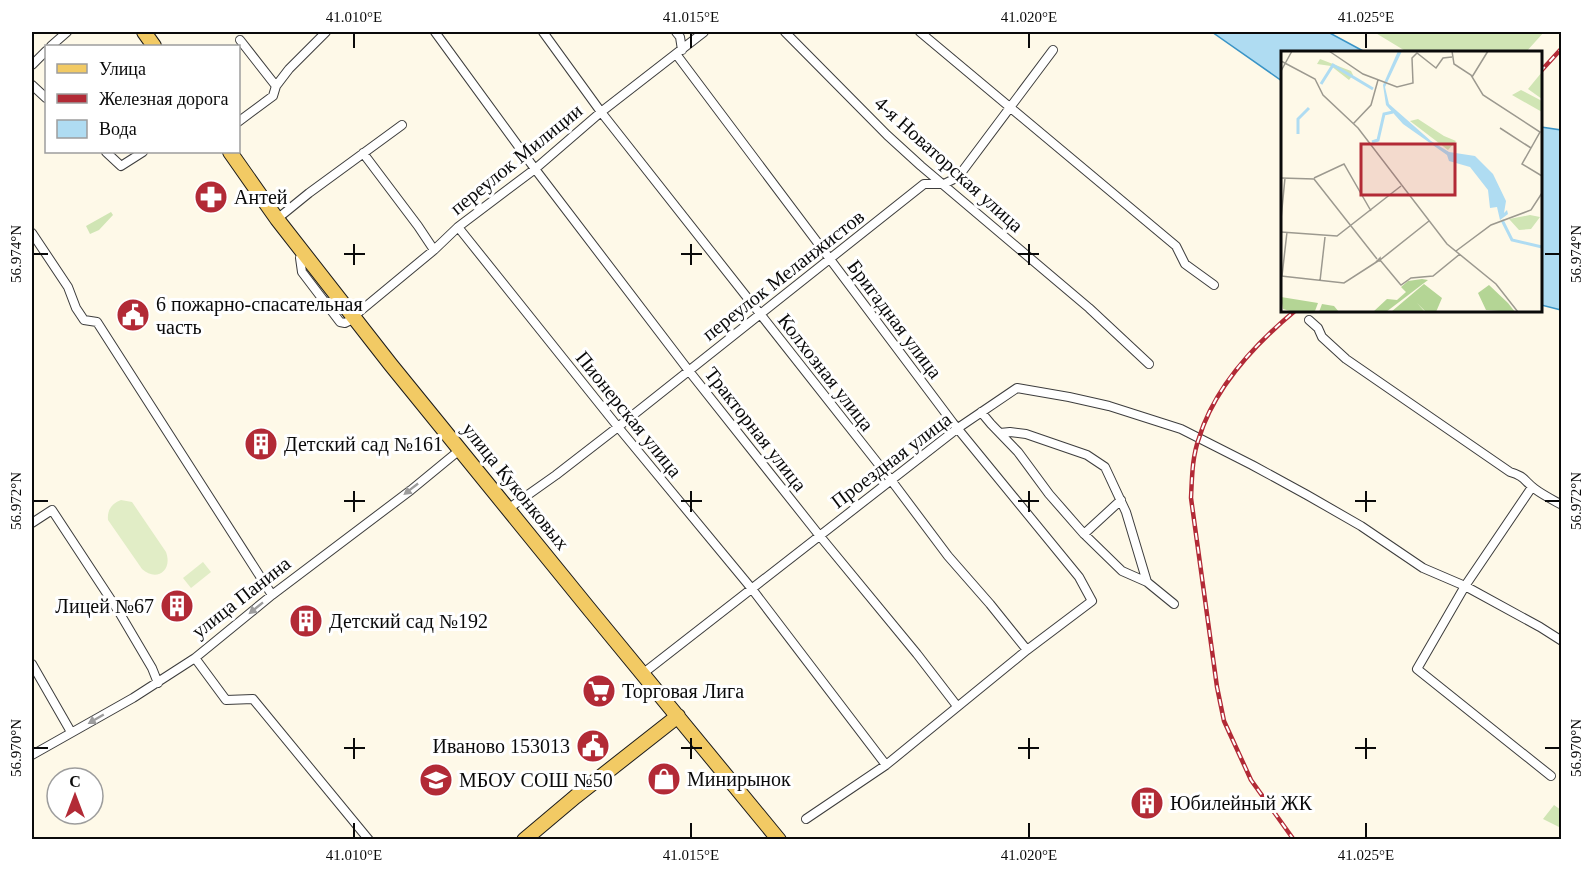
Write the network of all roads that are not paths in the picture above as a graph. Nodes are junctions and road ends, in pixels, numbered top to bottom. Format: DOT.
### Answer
graph roads {
  1 [pos="67,32"];
  2 [pos="144,32"];
  3 [pos="151,32"];
  4 [pos="326,32"];
  5 [pos="435,32"];
  6 [pos="543,32"];
  7 [pos="676,32"];
  8 [pos="704,32"];
  9 [pos="785,32"];
  10 [pos="920,32"];
  11 [pos="240,40"];
  12 [pos="52,45"];
  13 [pos="153,45"];
  14 [pos="160,45"];
  15 [pos="1053,50"];
  16 [pos="45,52"];
  17 [pos="679,52"];
  18 [pos="32,65"];
  19 [pos="32,85"];
  20 [pos="276,86"];
  21 [pos="45,97"];
  22 [pos="1010,106"];
  23 [pos="601,112"];
  24 [pos="240,121"];
  25 [pos="402,125"];
  26 [pos="107,153"];
  27 [pos="141,153"];
  28 [pos="224,153"];
  29 [pos="231,153"];
  30 [pos="363,153"];
  31 [pos="535,169"];
  32 [pos="944,184"];
  33 [pos="276,219"];
  34 [pos="458,227"];
  35 [pos="32,233"];
  36 [pos="434,250"];
  37 [pos="830,260"];
  38 [pos="1214,285"];
  39 [pos="760,315"];
  40 [pos="351,319"];
  41 [pos="1309,320"];
  42 [pos="1149,364"];
  43 [pos="689,371"];
  44 [pos="981,412"];
  45 [pos="618,427"];
  46 [pos="958,428"];
  47 [pos="1000,433"];
  48 [pos="458,451"];
  49 [pos="891,480"];
  50 [pos="1532,487"];
  51 [pos="1120,500"];
  52 [pos="1562,505"];
  53 [pos="508,509"];
  54 [pos="32,523"];
  55 [pos="1084,534"];
  56 [pos="819,535"];
  57 [pos="1147,582"];
  58 [pos="1465,586"];
  59 [pos="752,589"];
  60 [pos="272,595"];
  61 [pos="1174,604"];
  62 [pos="1562,641"];
  63 [pos="1027,650"];
  64 [pos="195,658"];
  65 [pos="32,664"];
  66 [pos="640,675"];
  67 [pos="158,683"];
  68 [pos="957,706"];
  69 [pos="678,721"];
  70 [pos="71,732"];
  71 [pos="32,755"];
  72 [pos="886,765"];
  73 [pos="1551,776"];
  74 [pos="806,819"];
  75 [pos="369,840"];
  76 [pos="524,840"];
  77 [pos="537,840"];
  78 [pos="770,840"];
  79 [pos="779,840"];
  1 -- 12 [label="street"];
  2 -- 13 [label="main road"];
  3 -- 14 [label="main road"];
  4 -- 20 [label="street"];
  5 -- 31 [label="street, Тракторная улица"];
  6 -- 23 [label="street, Колхозная улица"];
  7 -- 17 [label="street, Бригадная улица"];
  8 -- 17 [label="street, переулок Милиции"];
  9 -- 32 [label="street, 4-я Новаторская улица"];
  10 -- 22 [label="street"];
  11 -- 20 [label="street"];
  15 -- 22 [label="street, переулок Меланжистов"];
  16 -- 18 [label="street"];
  17 -- 23 [label="street, переулок Милиции"];
  17 -- 37 [label="street, Бригадная улица"];
  19 -- 21 [label="street"];
  20 -- 24 [label="street"];
  22 -- 32 [label="street, переулок Меланжистов"];
  22 -- 38 [label="street"];
  23 -- 31 [label="street, переулок Милиции"];
  23 -- 39 [label="street, Колхозная улица"];
  25 -- 30 [label="street"];
  26 -- 27 [label="street"];
  28 -- 40 [label="main road, улица Куконковых"];
  29 -- 33 [label="main road, улица Куконковых"];
  30 -- 33 [label="street"];
  30 -- 36 [label="street"];
  31 -- 34 [label="street, переулок Милиции"];
  31 -- 43 [label="street, Тракторная улица"];
  32 -- 37 [label="street, переулок Меланжистов"];
  32 -- 42 [label="street, 4-я Новаторская улица"];
  33 -- 40 [label="main road, улица Куконковых"];
  34 -- 36 [label="street, переулок Милиции"];
  34 -- 45 [label="street, Пионерская улица"];
  35 -- 60 [label="street"];
  36 -- 40 [label="street, переулок Милиции"];
  37 -- 39 [label="street, переулок Меланжистов"];
  37 -- 46 [label="street, Бригадная улица"];
  39 -- 43 [label="street, переулок Меланжистов"];
  39 -- 49 [label="street, Колхозная улица"];
  40 -- 48 [label="main road, улица Куконковых"];
  41 -- 50 [label="street"];
  43 -- 45 [label="street, переулок Меланжистов"];
  43 -- 56 [label="street, Тракторная улица"];
  44 -- 46 [label="street, Проездная улица"];
  44 -- 47 [label="street"];
  44 -- 58 [label="street, Проездная улица"];
  45 -- 53 [label="street, переулок Меланжистов"];
  45 -- 59 [label="street, Пионерская улица"];
  46 -- 49 [label="street, Проездная улица"];
  46 -- 63 [label="street, Бригадная улица"];
  47 -- 51 [label="street"];
  47 -- 55 [label="street"];
  48 -- 53 [label="main road, улица Куконковых"];
  48 -- 60 [label="street, улица Панина, one-way"];
  48 -- 66 [label="main road, улица Куконковых"];
  49 -- 56 [label="street, Проездная улица"];
  49 -- 63 [label="street, Колхозная улица"];
  50 -- 52 [label="street"];
  50 -- 58 [label="street"];
  51 -- 55 [label="street"];
  51 -- 57 [label="street"];
  53 -- 66 [label="main road, улица Куконковых"];
  54 -- 67 [label="street"];
  55 -- 57 [label="street"];
  56 -- 59 [label="street, Проездная улица"];
  56 -- 68 [label="street, Тракторная улица"];
  57 -- 61 [label="street"];
  58 -- 62 [label="street, Проездная улица"];
  58 -- 73 [label="street"];
  59 -- 66 [label="street, Проездная улица"];
  59 -- 72 [label="street, Пионерская улица"];
  60 -- 64 [label="street, улица Панина, one-way"];
  63 -- 68 [label="street"];
  64 -- 67 [label="street, улица Панина"];
  64 -- 75 [label="street"];
  65 -- 70 [label="street"];
  66 -- 69 [label="main road, улица Куконковых"];
  67 -- 70 [label="street, улица Панина, one-way"];
  68 -- 72 [label="street"];
  69 -- 76 [label="main road"];
  69 -- 77 [label="main road"];
  69 -- 78 [label="main road, улица Куконковых"];
  69 -- 79 [label="main road, улица Куконковых"];
  70 -- 71 [label="street, улица Панина"];
  72 -- 74 [label="street"];
}
